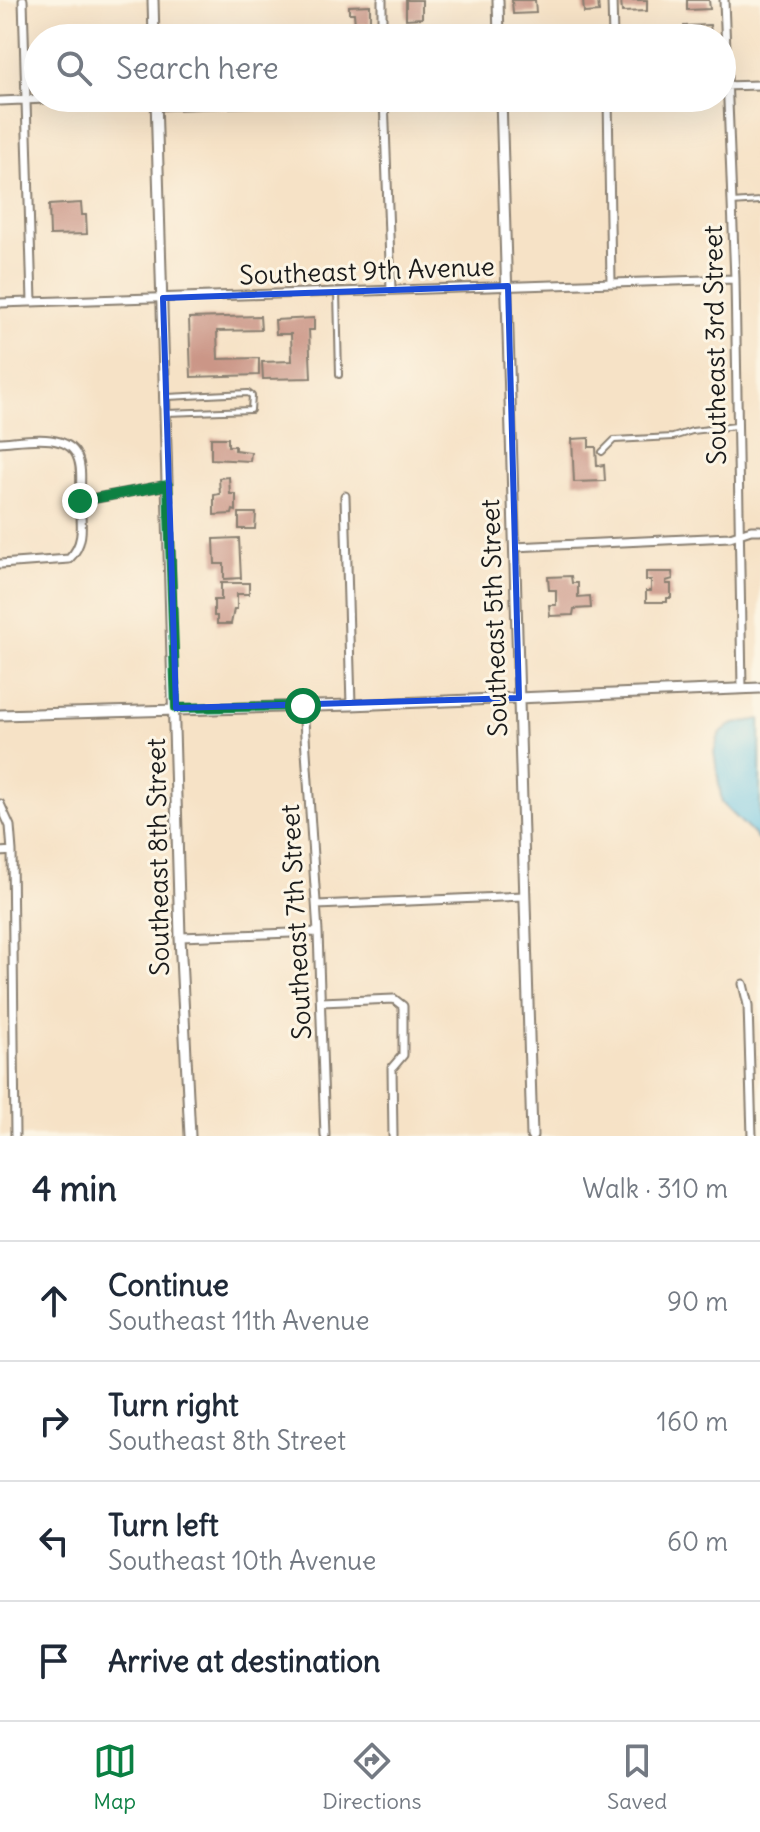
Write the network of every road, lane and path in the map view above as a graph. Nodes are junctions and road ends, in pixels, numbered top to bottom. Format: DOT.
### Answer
graph roads {
  1 [pos="23,0"];
  2 [pos="153,0"];
  3 [pos="382,0"];
  4 [pos="498,0"];
  5 [pos="612,0"];
  6 [pos="724,0"];
  7 [pos="154,24"];
  8 [pos="382,24"];
  9 [pos="499,24"];
  10 [pos="613,24"];
  11 [pos="724,24"];
  12 [pos="24,25"];
  13 [pos="760,85"];
  14 [pos="736,86"];
  15 [pos="24,99"];
  16 [pos="0,101"];
  17 [pos="27,112"];
  18 [pos="156,112"];
  19 [pos="385,112"];
  20 [pos="502,112"];
  21 [pos="608,112"];
  22 [pos="726,112"];
  23 [pos="760,201"];
  24 [pos="732,203"];
  25 [pos="735,279"];
  26 [pos="611,283"];
  27 [pos="508,286"];
  28 [pos="391,290"];
  29 [pos="337,292"];
  30 [pos="163,298"];
  31 [pos="32,302"];
  32 [pos="0,303"];
  33 [pos="339,375"];
  34 [pos="166,397"];
  35 [pos="166,413"];
  36 [pos="736,426"];
  37 [pos="0,442"];
  38 [pos="602,452"];
  39 [pos="168,485"];
  40 [pos="345,496"];
  41 [pos="80,501"];
  42 [pos="760,530"];
  43 [pos="740,535"];
  44 [pos="514,547"];
  45 [pos="0,564"];
  46 [pos="742,688"];
  47 [pos="760,688"];
  48 [pos="519,698"];
  49 [pos="351,705"];
  50 [pos="303,706"];
  51 [pos="176,708"];
  52 [pos="0,715"];
  53 [pos="0,804"];
  54 [pos="12,851"];
  55 [pos="0,852"];
  56 [pos="524,896"];
  57 [pos="317,905"];
  58 [pos="318,932"];
  59 [pos="180,937"];
  60 [pos="743,984"];
  61 [pos="321,1002"];
  62 [pos="760,1087"];
  63 [pos="750,1088"];
  64 [pos="15,1136"];
  65 [pos="190,1136"];
  66 [pos="325,1136"];
  67 [pos="393,1136"];
  68 [pos="532,1136"];
  69 [pos="752,1136"];
  1 -- 12 [label="street"];
  2 -- 7 [label="street"];
  3 -- 8 [label="street"];
  4 -- 9 [label="street"];
  5 -- 10 [label="street"];
  6 -- 11 [label="street, Southeast 3rd Street"];
  13 -- 14 [label="street"];
  15 -- 16 [label="street"];
  17 -- 31 [label="street"];
  18 -- 30 [label="street, Southeast 8th Street"];
  19 -- 28 [label="street"];
  20 -- 27 [label="street, Southeast 5th Street"];
  21 -- 26 [label="street"];
  22 -- 24 [label="street, Southeast 3rd Street"];
  23 -- 24 [label="lane"];
  24 -- 25 [label="street, Southeast 3rd Street"];
  25 -- 26 [label="street, Southeast 9th Avenue"];
  25 -- 36 [label="street, Southeast 3rd Street"];
  26 -- 27 [label="street, Southeast 9th Avenue"];
  27 -- 28 [label="street, Southeast 9th Avenue"];
  27 -- 44 [label="street, Southeast 5th Street"];
  28 -- 29 [label="street, Southeast 9th Avenue"];
  29 -- 30 [label="street, Southeast 9th Avenue"];
  29 -- 33 [label="lane"];
  30 -- 31 [label="street, Southeast 9th Avenue"];
  30 -- 34 [label="street, Southeast 8th Street"];
  31 -- 32 [label="street, Southeast 9th Avenue"];
  34 -- 35 [label="street, Southeast 8th Street"];
  34 -- 35 [label="lane"];
  35 -- 39 [label="street, Southeast 8th Street"];
  36 -- 38 [label="lane"];
  36 -- 43 [label="street, Southeast 3rd Street"];
  37 -- 41 [label="street"];
  39 -- 41 [label="street"];
  39 -- 51 [label="street, Southeast 8th Street"];
  40 -- 49 [label="street"];
  41 -- 45 [label="street"];
  42 -- 43 [label="street"];
  43 -- 44 [label="street"];
  43 -- 46 [label="street, Southeast 3rd Street"];
  44 -- 48 [label="street, Southeast 5th Street"];
  46 -- 47 [label="street"];
  46 -- 48 [label="street"];
  48 -- 49 [label="street"];
  48 -- 56 [label="street, Southeast 5th Street"];
  49 -- 50 [label="street"];
  50 -- 51 [label="street"];
  50 -- 57 [label="street, Southeast 7th Street"];
  51 -- 52 [label="street"];
  51 -- 59 [label="street, Southeast 8th Street"];
  53 -- 54 [label="street"];
  54 -- 55 [label="street"];
  54 -- 64 [label="street"];
  56 -- 57 [label="street"];
  56 -- 68 [label="street, Southeast 5th Street"];
  57 -- 58 [label="street, Southeast 7th Street"];
  58 -- 59 [label="street"];
  58 -- 61 [label="street, Southeast 7th Street"];
  59 -- 65 [label="street, Southeast 8th Street"];
  60 -- 63 [label="street"];
  61 -- 66 [label="street, Southeast 7th Street"];
  61 -- 67 [label="street"];
  62 -- 63 [label="street"];
  63 -- 69 [label="street"];
}
